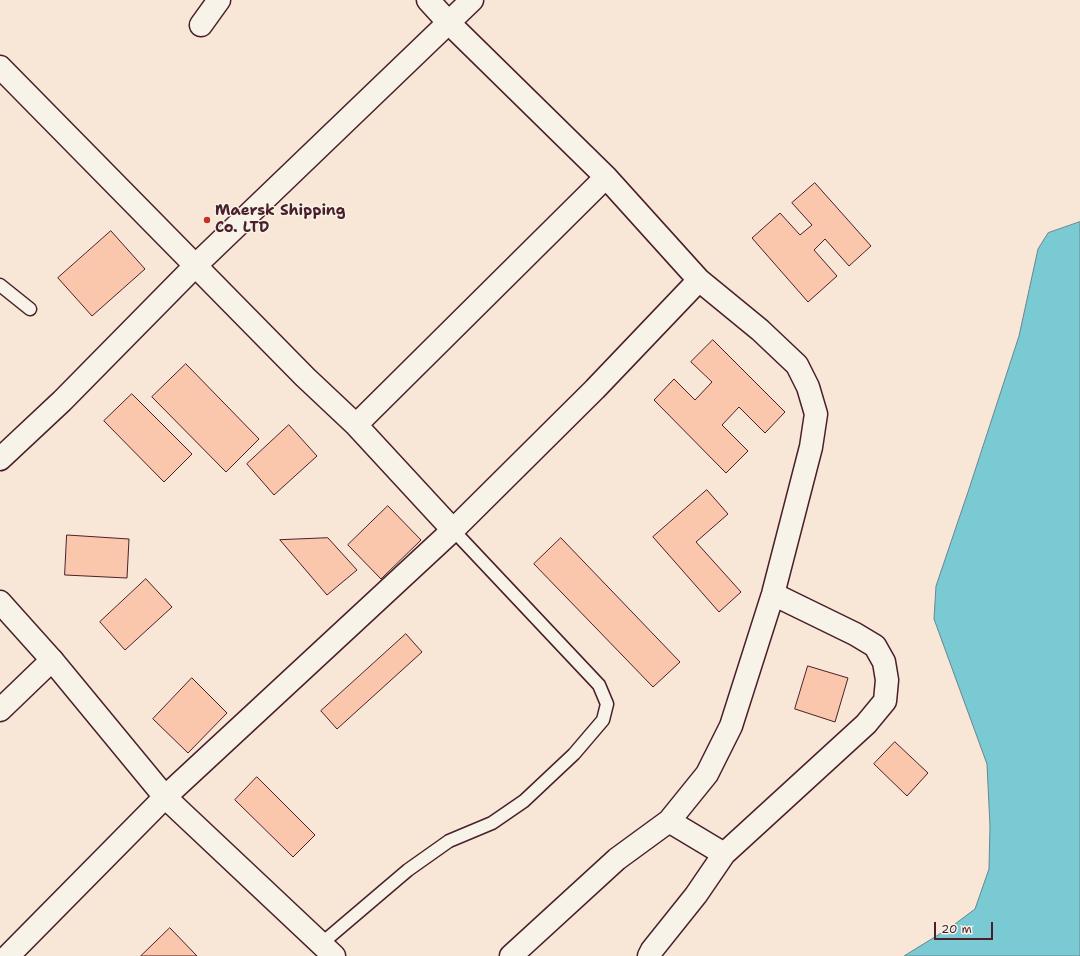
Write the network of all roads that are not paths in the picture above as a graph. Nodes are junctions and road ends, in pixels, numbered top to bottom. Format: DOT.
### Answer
graph roads {
  1 [pos="219,0"];
  2 [pos="428,0"];
  3 [pos="472,0"];
  4 [pos="449,23"];
  5 [pos="201,25"];
  6 [pos="0,67"];
  7 [pos="606,177"];
  8 [pos="196,265"];
  9 [pos="699,280"];
  10 [pos="0,285"];
  11 [pos="30,309"];
  12 [pos="356,425"];
  13 [pos="0,460"];
  14 [pos="453,530"];
  15 [pos="772,594"];
  16 [pos="0,602"];
  17 [pos="52,660"];
  18 [pos="0,710"];
  19 [pos="165,797"];
  20 [pos="669,821"];
  21 [pos="724,854"];
  22 [pos="328,950"];
  23 [pos="8,956"];
  24 [pos="511,956"];
  25 [pos="649,956"];
  1 -- 5 [label="street"];
  2 -- 4 [label="street"];
  3 -- 4 [label="street"];
  4 -- 7 [label="street"];
  4 -- 8 [label="street"];
  6 -- 8 [label="street"];
  7 -- 9 [label="street"];
  7 -- 12 [label="street"];
  8 -- 12 [label="street"];
  8 -- 13 [label="street"];
  9 -- 14 [label="street"];
  9 -- 15 [label="street"];
  10 -- 11 [label="lane"];
  12 -- 14 [label="street"];
  14 -- 19 [label="street"];
  14 -- 22 [label="lane"];
  15 -- 20 [label="street"];
  15 -- 21 [label="street"];
  16 -- 17 [label="street"];
  17 -- 18 [label="street"];
  17 -- 19 [label="street"];
  19 -- 22 [label="street"];
  19 -- 23 [label="street"];
  20 -- 21 [label="street"];
  20 -- 24 [label="street"];
  21 -- 25 [label="street"];
}
